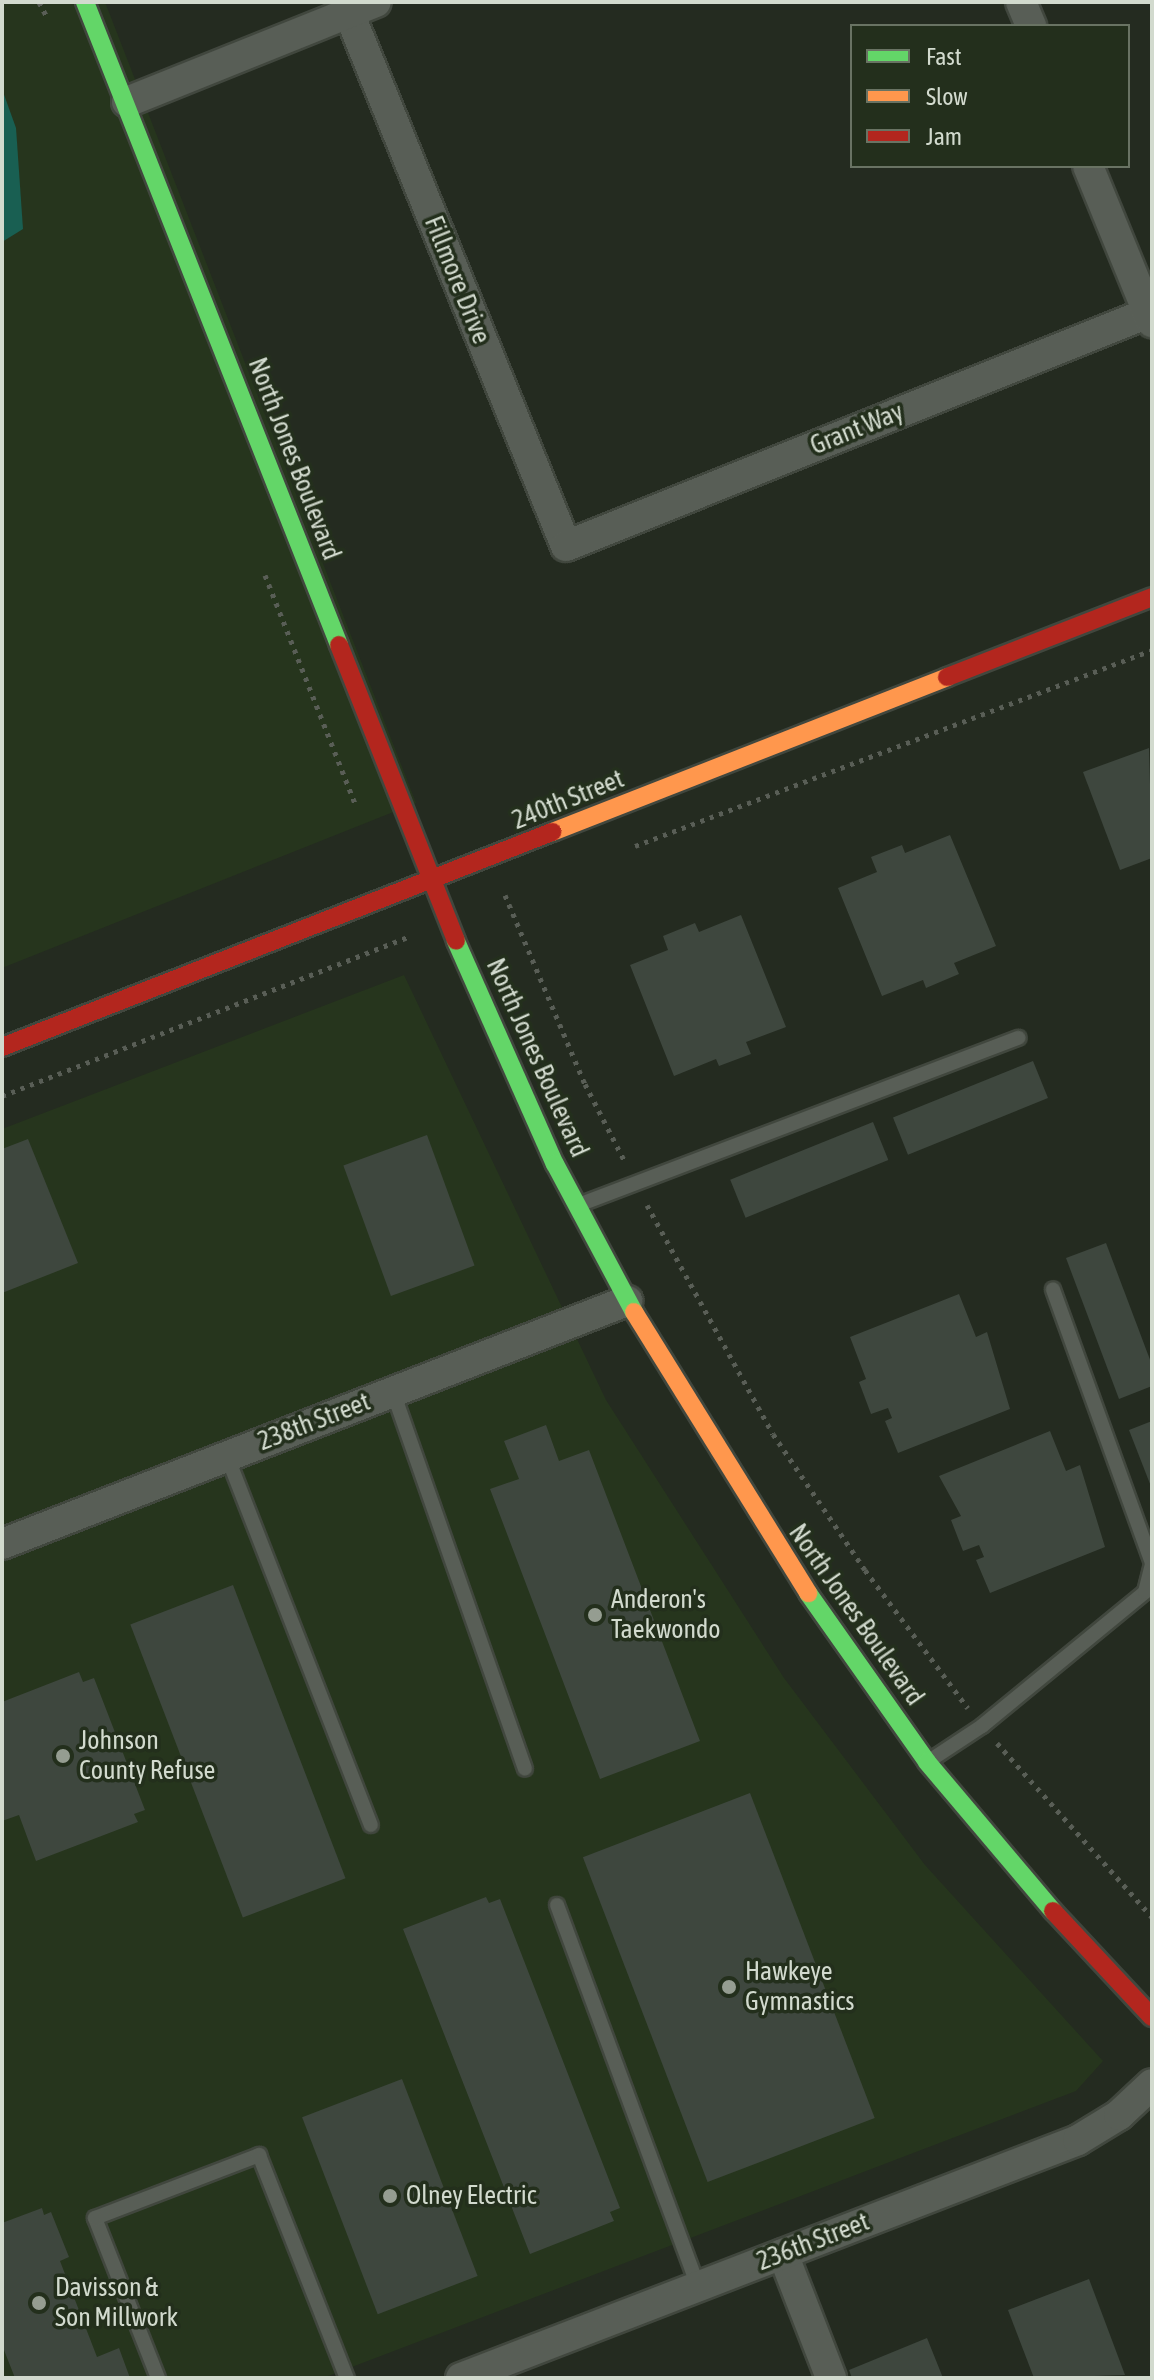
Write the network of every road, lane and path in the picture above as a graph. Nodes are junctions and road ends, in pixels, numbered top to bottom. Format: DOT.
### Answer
graph roads {
  1 [pos="85,2"];
  2 [pos="1021,2"];
  3 [pos="362,8"];
  4 [pos="1030,24"];
  5 [pos="127,102"];
  6 [pos="1089,168"];
  7 [pos="1150,317"];
  8 [pos="566,546"];
  9 [pos="1152,597"];
  10 [pos="1152,650"];
  11 [pos="622,850"];
  12 [pos="432,881"];
  13 [pos="519,889"];
  14 [pos="401,940"];
  15 [pos="1019,1038"];
  16 [pos="2,1047"];
  17 [pos="2,1096"];
  18 [pos="635,1181"];
  19 [pos="577,1206"];
  20 [pos="1053,1289"];
  21 [pos="627,1301"];
  22 [pos="393,1392"];
  23 [pos="227,1456"];
  24 [pos="2,1544"];
  25 [pos="982,1726"];
  26 [pos="927,1762"];
  27 [pos="525,1769"];
  28 [pos="371,1825"];
  29 [pos="557,1905"];
  30 [pos="1152,1917"];
  31 [pos="1152,2017"];
  32 [pos="1152,2084"];
  33 [pos="783,2254"];
  34 [pos="698,2287"];
  35 [pos="158,2378"];
  36 [pos="347,2378"];
  37 [pos="461,2378"];
  38 [pos="831,2378"];
  1 -- 5 [label="street, North Jones Boulevard"];
  2 -- 4 [label="street"];
  3 -- 5 [label="street"];
  3 -- 8 [label="street, Fillmore Drive"];
  5 -- 12 [label="street, North Jones Boulevard"];
  6 -- 7 [label="street"];
  7 -- 8 [label="street, Grant Way"];
  9 -- 12 [label="street, 240th Street"];
  10 -- 11 [label="path"];
  12 -- 16 [label="street, 240th Street"];
  12 -- 19 [label="street, North Jones Boulevard"];
  13 -- 18 [label="path"];
  14 -- 17 [label="path"];
  15 -- 18 [label="lane"];
  18 -- 19 [label="lane"];
  18 -- 25 [label="path"];
  19 -- 21 [label="street, North Jones Boulevard"];
  20 -- 25 [label="lane"];
  21 -- 22 [label="street, 238th Street"];
  21 -- 26 [label="street, North Jones Boulevard"];
  22 -- 23 [label="street, 238th Street"];
  22 -- 27 [label="lane"];
  23 -- 24 [label="street, 238th Street"];
  23 -- 28 [label="lane"];
  25 -- 26 [label="lane"];
  25 -- 30 [label="path"];
  26 -- 31 [label="street, North Jones Boulevard"];
  29 -- 34 [label="lane"];
  32 -- 33 [label="street, 236th Street"];
  33 -- 34 [label="street, 236th Street"];
  33 -- 38 [label="street"];
  34 -- 37 [label="street, 236th Street"];
  35 -- 36 [label="lane"];
}
